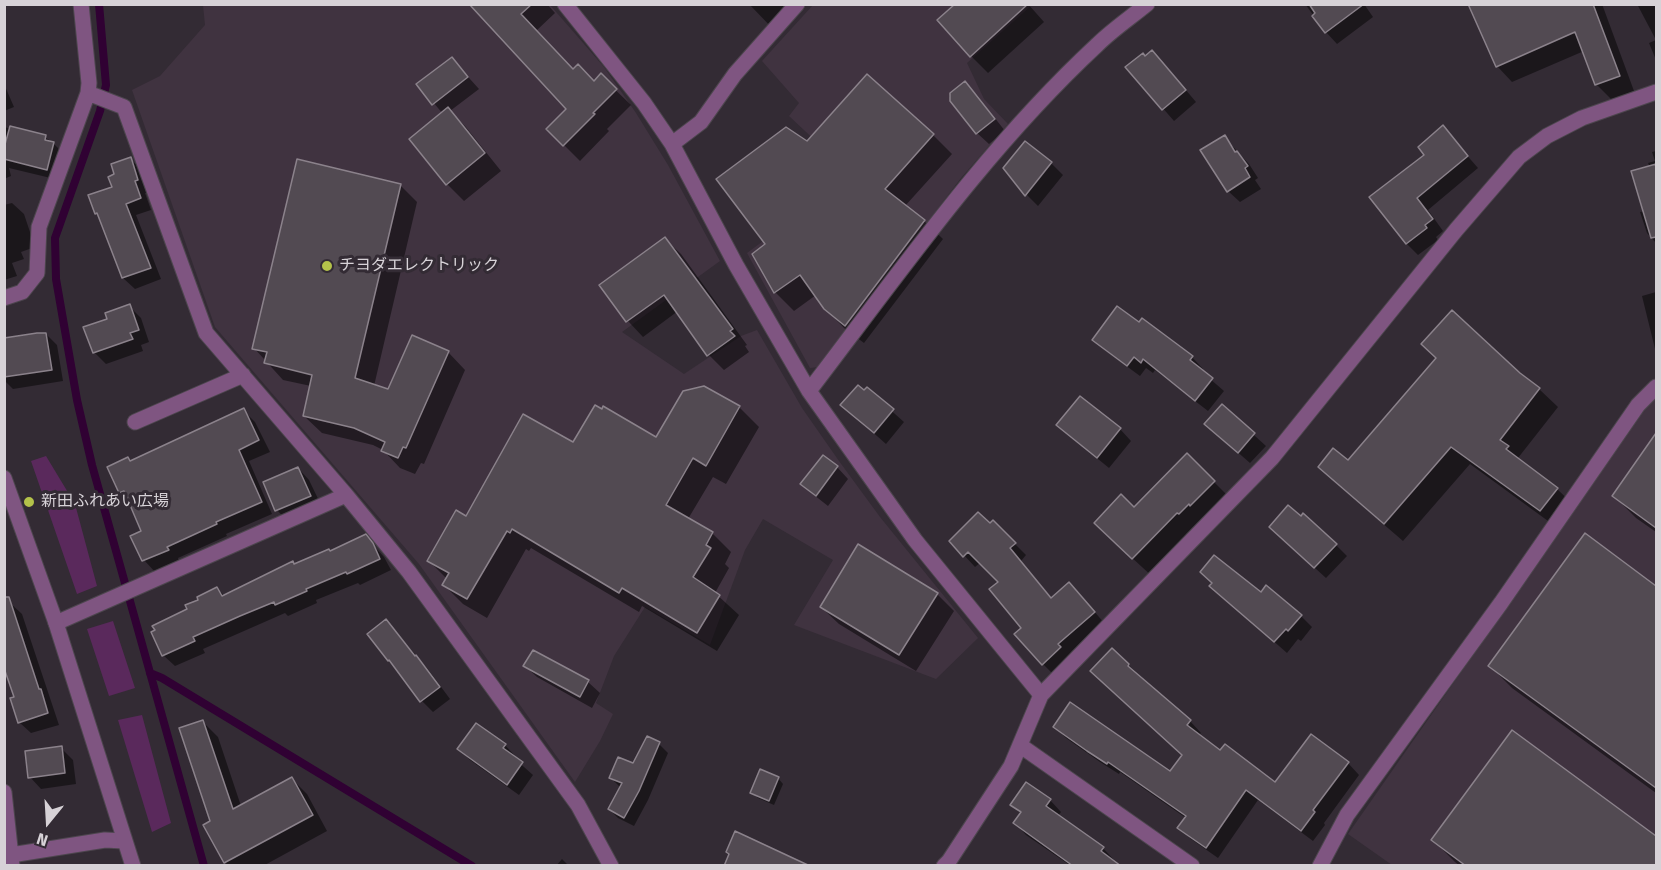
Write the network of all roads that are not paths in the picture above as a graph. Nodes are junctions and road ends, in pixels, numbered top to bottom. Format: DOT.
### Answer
graph roads {
  1 [pos="81,4"];
  2 [pos="565,4"];
  3 [pos="797,4"];
  4 [pos="1147,4"];
  5 [pos="1656,92"];
  6 [pos="92,94"];
  7 [pos="672,144"];
  8 [pos="4,298"];
  9 [pos="243,375"];
  10 [pos="1656,387"];
  11 [pos="809,391"];
  12 [pos="135,422"];
  13 [pos="4,478"];
  14 [pos="346,495"];
  15 [pos="56,623"];
  16 [pos="1041,695"];
  17 [pos="1021,746"];
  18 [pos="4,792"];
  19 [pos="124,841"];
  20 [pos="12,860"];
  21 [pos="133,866"];
  22 [pos="611,866"];
  23 [pos="944,866"];
  24 [pos="1192,866"];
  25 [pos="1320,866"];
  1 -- 6 [label="street"];
  2 -- 7 [label="street"];
  3 -- 7 [label="street"];
  4 -- 11 [label="street"];
  5 -- 16 [label="street"];
  6 -- 8 [label="street"];
  6 -- 9 [label="street"];
  7 -- 11 [label="street"];
  9 -- 12 [label="street"];
  9 -- 14 [label="street"];
  10 -- 25 [label="street"];
  11 -- 16 [label="street"];
  13 -- 15 [label="street"];
  14 -- 15 [label="street"];
  14 -- 22 [label="street"];
  15 -- 19 [label="street"];
  16 -- 17 [label="street"];
  17 -- 23 [label="street"];
  17 -- 24 [label="street"];
  18 -- 20 [label="street"];
  19 -- 20 [label="street"];
  19 -- 21 [label="street"];
}
